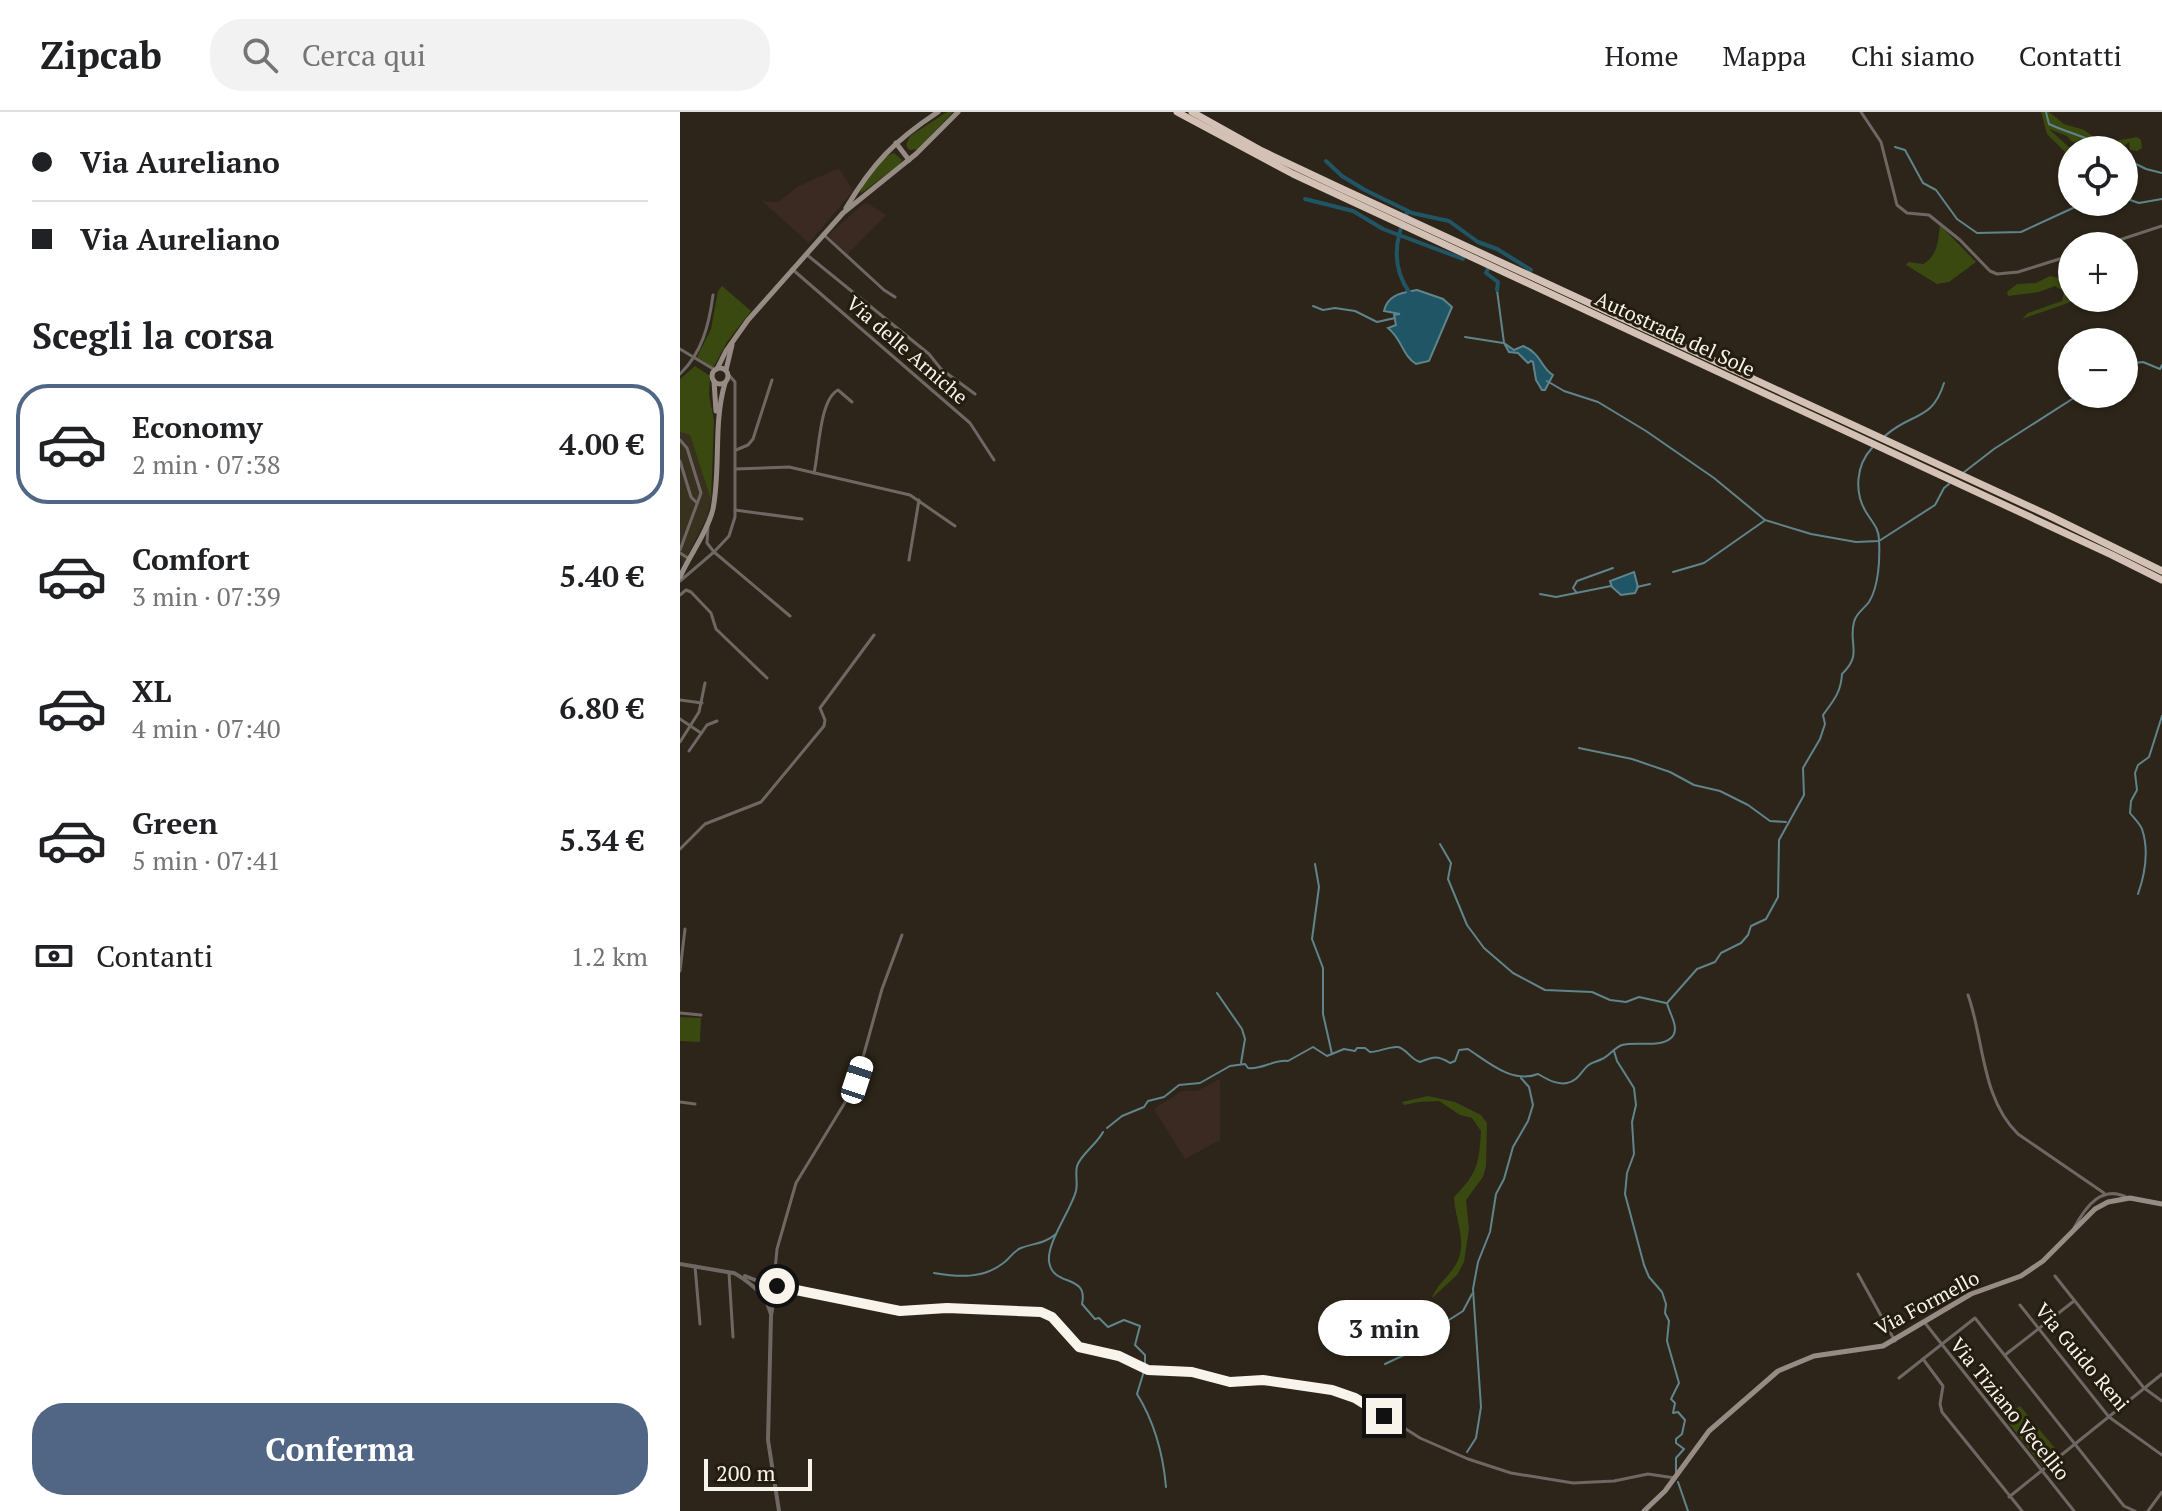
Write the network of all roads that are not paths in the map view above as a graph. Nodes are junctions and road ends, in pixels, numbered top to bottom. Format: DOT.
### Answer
graph roads {
  1 [pos="938,112"];
  2 [pos="958,112"];
  3 [pos="1177,112"];
  4 [pos="1192,112"];
  5 [pos="1861,112"];
  6 [pos="896,143"];
  7 [pos="909,160"];
  8 [pos="843,213"];
  9 [pos="2162,226"];
  10 [pos="823,234"];
  11 [pos="2138,234"];
  12 [pos="806,254"];
  13 [pos="2058,259"];
  14 [pos="792,269"];
  15 [pos="713,295"];
  16 [pos="895,297"];
  17 [pos="733,340"];
  18 [pos="680,349"];
  19 [pos="693,359"];
  20 [pos="727,371"];
  21 [pos="680,374"];
  22 [pos="715,374"];
  23 [pos="772,380"];
  24 [pos="725,385"];
  25 [pos="735,385"];
  26 [pos="975,394"];
  27 [pos="852,402"];
  28 [pos="1806,408"];
  29 [pos="717,420"];
  30 [pos="680,440"];
  31 [pos="736,450"];
  32 [pos="994,460"];
  33 [pos="680,461"];
  34 [pos="735,469"];
  35 [pos="814,473"];
  36 [pos="919,500"];
  37 [pos="696,502"];
  38 [pos="735,510"];
  39 [pos="802,519"];
  40 [pos="708,523"];
  41 [pos="955,526"];
  42 [pos="2114,551"];
  43 [pos="714,552"];
  44 [pos="680,553"];
  45 [pos="691,556"];
  46 [pos="909,560"];
  47 [pos="684,568"];
  48 [pos="2162,571"];
  49 [pos="680,579"];
  50 [pos="2162,580"];
  51 [pos="680,595"];
  52 [pos="790,616"];
  53 [pos="874,635"];
  54 [pos="767,678"];
  55 [pos="705,683"];
  56 [pos="680,700"];
  57 [pos="702,703"];
  58 [pos="680,719"];
  59 [pos="717,721"];
  60 [pos="691,727"];
  61 [pos="701,733"];
  62 [pos="680,742"];
  63 [pos="689,751"];
  64 [pos="680,849"];
  65 [pos="685,929"];
  66 [pos="902,935"];
  67 [pos="680,959"];
  68 [pos="680,971"];
  69 [pos="1968,995"];
  70 [pos="680,1013"];
  71 [pos="701,1015"];
  72 [pos="680,1102"];
  73 [pos="695,1104"];
  74 [pos="2104,1193"];
  75 [pos="2128,1198"];
  76 [pos="2162,1204"];
  77 [pos="2073,1232"];
  78 [pos="776,1261"];
  79 [pos="680,1264"];
  80 [pos="695,1266"];
  81 [pos="731,1272"];
  82 [pos="1858,1274"];
  83 [pos="2055,1276"];
  84 [pos="765,1282"];
  85 [pos="776,1284"];
  86 [pos="796,1290"];
  87 [pos="763,1295"];
  88 [pos="775,1296"];
  89 [pos="2074,1301"];
  90 [pos="2020,1305"];
  91 [pos="771,1316"];
  92 [pos="1925,1323"];
  93 [pos="700,1324"];
  94 [pos="2039,1329"];
  95 [pos="733,1337"];
  96 [pos="1895,1341"];
  97 [pos="1941,1344"];
  98 [pos="2005,1355"];
  99 [pos="1923,1359"];
  100 [pos="2162,1374"];
  101 [pos="1899,1378"];
  102 [pos="2144,1388"];
  103 [pos="2162,1401"];
  104 [pos="2109,1417"];
  105 [pos="2074,1443"];
  106 [pos="2162,1455"];
  107 [pos="2041,1470"];
  108 [pos="1675,1478"];
  109 [pos="2162,1492"];
  110 [pos="2009,1497"];
  111 [pos="779,1511"];
  112 [pos="1644,1511"];
  113 [pos="2022,1511"];
  114 [pos="2074,1511"];
  115 [pos="2135,1511"];
  116 [pos="2148,1511"];
  1 -- 6 [label="main road"];
  2 -- 7 [label="main road"];
  3 -- 28 [label="highway, Autostrada del Sole"];
  4 -- 28 [label="highway, Autostrada del Sole"];
  5 -- 13 [label="street"];
  6 -- 7 [label="main road"];
  6 -- 8 [label="main road"];
  7 -- 8 [label="main road"];
  8 -- 10 [label="main road"];
  9 -- 11 [label="street"];
  10 -- 12 [label="main road"];
  10 -- 16 [label="street"];
  12 -- 14 [label="main road"];
  12 -- 26 [label="street"];
  14 -- 17 [label="main road"];
  14 -- 32 [label="street, Via delle Arniche"];
  15 -- 19 [label="street"];
  17 -- 20 [label="main road"];
  17 -- 22 [label="main road"];
  18 -- 19 [label="street"];
  19 -- 21 [label="street"];
  19 -- 22 [label="street"];
  20 -- 22 [label="main road"];
  20 -- 24 [label="main road"];
  20 -- 25 [label="street"];
  22 -- 24 [label="main road"];
  22 -- 29 [label="main road"];
  23 -- 31 [label="street"];
  24 -- 25 [label="street"];
  24 -- 29 [label="main road"];
  25 -- 31 [label="street"];
  27 -- 35 [label="street"];
  28 -- 42 [label="highway, Autostrada del Sole"];
  29 -- 40 [label="main road"];
  30 -- 37 [label="street"];
  31 -- 34 [label="street"];
  33 -- 37 [label="street"];
  34 -- 35 [label="street"];
  34 -- 38 [label="street"];
  35 -- 36 [label="street"];
  36 -- 41 [label="street"];
  36 -- 46 [label="street"];
  37 -- 44 [label="street"];
  38 -- 39 [label="street"];
  38 -- 43 [label="street"];
  40 -- 43 [label="street"];
  40 -- 45 [label="main road"];
  42 -- 48 [label="highway, Autostrada del Sole"];
  42 -- 50 [label="highway, Autostrada del Sole"];
  43 -- 49 [label="street"];
  43 -- 52 [label="street"];
  44 -- 45 [label="street"];
  44 -- 47 [label="street"];
  45 -- 47 [label="main road"];
  47 -- 49 [label="main road"];
  51 -- 54 [label="street"];
  53 -- 64 [label="street"];
  55 -- 57 [label="street"];
  56 -- 57 [label="street"];
  57 -- 60 [label="street"];
  58 -- 60 [label="street"];
  59 -- 61 [label="street"];
  60 -- 61 [label="street"];
  60 -- 62 [label="street"];
  61 -- 63 [label="street"];
  65 -- 67 [label="street"];
  66 -- 78 [label="street"];
  67 -- 68 [label="street"];
  69 -- 74 [label="street"];
  70 -- 71 [label="street"];
  72 -- 73 [label="street"];
  74 -- 75 [label="street"];
  74 -- 77 [label="street"];
  75 -- 76 [label="main road"];
  75 -- 77 [label="main road, Via Formello"];
  77 -- 92 [label="main road, Via Formello"];
  78 -- 84 [label="street"];
  78 -- 85 [label="street"];
  79 -- 80 [label="street"];
  80 -- 81 [label="street"];
  80 -- 93 [label="street"];
  81 -- 84 [label="street"];
  81 -- 87 [label="street"];
  81 -- 95 [label="street"];
  82 -- 96 [label="street"];
  83 -- 89 [label="street"];
  84 -- 85 [label="street"];
  84 -- 87 [label="street"];
  85 -- 86 [label="street"];
  85 -- 88 [label="street"];
  86 -- 88 [label="street"];
  86 -- 108 [label="street"];
  87 -- 88 [label="street"];
  87 -- 91 [label="street"];
  88 -- 91 [label="street"];
  89 -- 94 [label="street"];
  89 -- 102 [label="street"];
  90 -- 94 [label="street, Via Guido Reni"];
  91 -- 111 [label="street"];
  92 -- 96 [label="main road, Via Formello"];
  92 -- 97 [label="street, Via Tiziano Vecellio"];
  94 -- 98 [label="street"];
  94 -- 104 [label="street, Via Guido Reni"];
  96 -- 108 [label="main road, Via Formello"];
  97 -- 98 [label="street"];
  97 -- 99 [label="street"];
  97 -- 107 [label="street, Via Tiziano Vecellio"];
  98 -- 105 [label="street"];
  99 -- 101 [label="street"];
  99 -- 110 [label="street"];
  100 -- 102 [label="street"];
  102 -- 103 [label="street"];
  102 -- 104 [label="street"];
  104 -- 105 [label="street"];
  104 -- 106 [label="street, Via Guido Reni"];
  105 -- 107 [label="street"];
  105 -- 115 [label="street"];
  107 -- 110 [label="street"];
  107 -- 114 [label="street, Via Tiziano Vecellio"];
  108 -- 112 [label="main road, Via Formello"];
  109 -- 116 [label="street"];
  110 -- 113 [label="street"];
}
